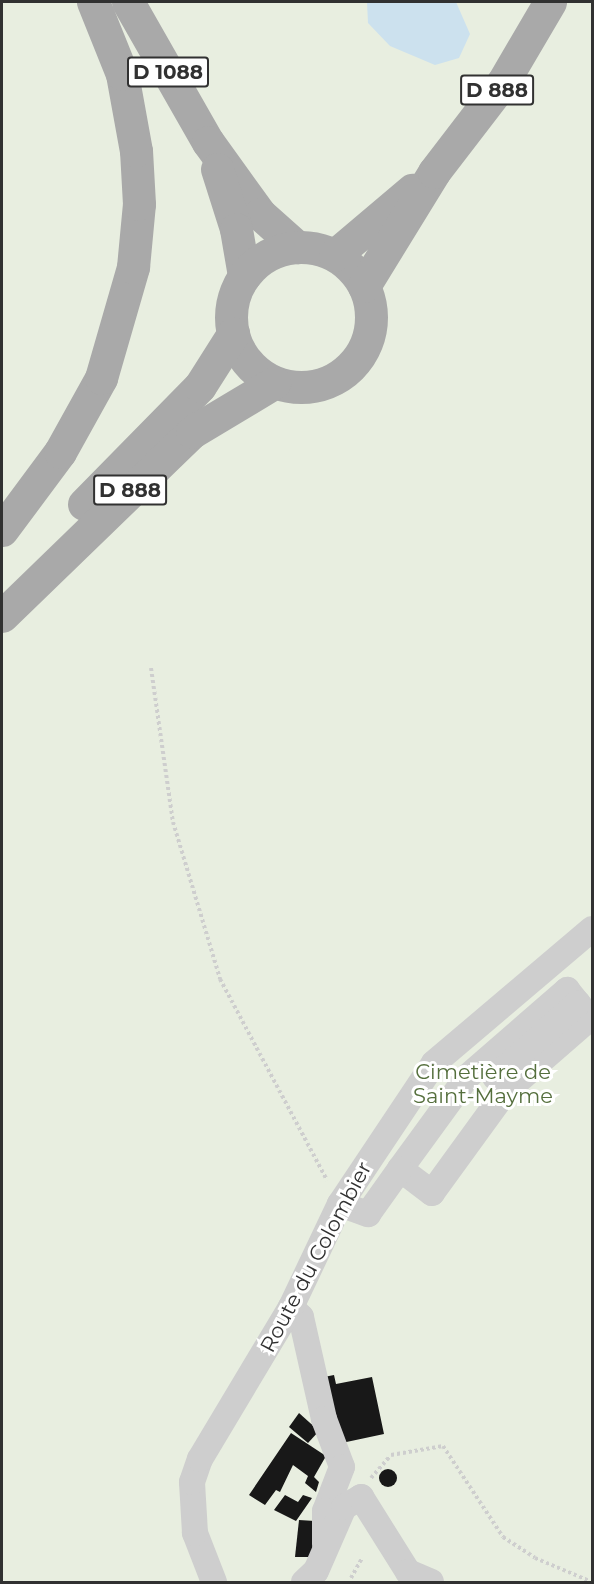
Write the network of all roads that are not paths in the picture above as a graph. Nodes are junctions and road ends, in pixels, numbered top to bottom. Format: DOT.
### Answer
graph roads {
  1 [pos="93,2"];
  2 [pos="128,2"];
  3 [pos="550,2"];
  4 [pos="208,142"];
  5 [pos="434,172"];
  6 [pos="297,247"];
  7 [pos="335,255"];
  8 [pos="244,276"];
  9 [pos="364,286"];
  10 [pos="233,334"];
  11 [pos="274,382"];
  12 [pos="2,530"];
  13 [pos="2,585"];
  14 [pos="2,616"];
  15 [pos="592,929"];
  16 [pos="578,1003"];
  17 [pos="340,1204"];
  18 [pos="291,1307"];
  19 [pos="325,1544"];
  20 [pos="315,1579"];
  21 [pos="214,1582"];
  22 [pos="431,1582"];
  1 -- 12 [label="main road"];
  2 -- 4 [label="main road, D 1088"];
  3 -- 5 [label="main road, D 888"];
  4 -- 6 [label="main road, D 1088"];
  4 -- 8 [label="main road, D 1088"];
  5 -- 7 [label="main road, D 888"];
  5 -- 9 [label="main road, D 888"];
  6 -- 7 [label="main road"];
  6 -- 8 [label="main road"];
  7 -- 9 [label="main road"];
  8 -- 10 [label="main road"];
  9 -- 11 [label="main road"];
  10 -- 11 [label="main road"];
  10 -- 13 [label="main road, D 888"];
  11 -- 14 [label="main road, D 888"];
  15 -- 17 [label="street, Route du Colombier"];
  16 -- 17 [label="street"];
  17 -- 18 [label="street, Route du Colombier"];
  18 -- 19 [label="street"];
  18 -- 21 [label="street, Route du Colombier"];
  19 -- 20 [label="street"];
  19 -- 22 [label="street"];
}
